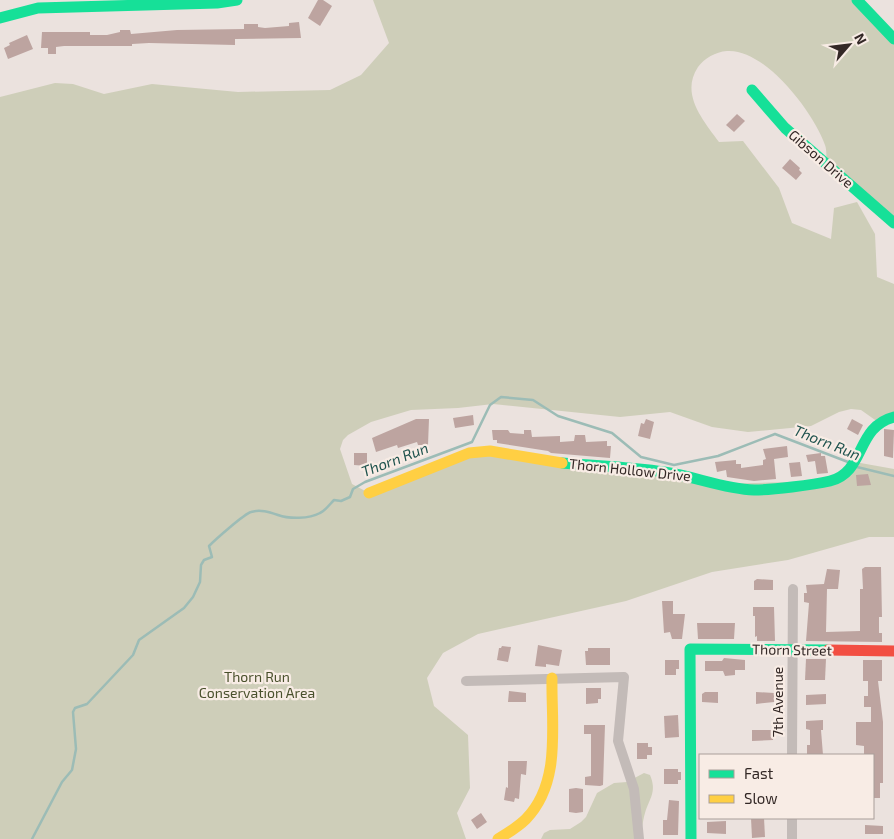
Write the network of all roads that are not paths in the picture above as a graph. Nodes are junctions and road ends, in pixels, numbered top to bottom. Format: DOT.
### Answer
graph roads {
  1 [pos="237,0"];
  2 [pos="857,0"];
  3 [pos="0,18"];
  4 [pos="894,38"];
  5 [pos="752,90"];
  6 [pos="894,223"];
  7 [pos="894,417"];
  8 [pos="369,493"];
  9 [pos="793,588"];
  10 [pos="791,650"];
  11 [pos="894,651"];
  12 [pos="552,678"];
  13 [pos="466,681"];
  14 [pos="792,754"];
  15 [pos="792,819"];
  16 [pos="498,839"];
  17 [pos="639,839"];
  18 [pos="691,839"];
  19 [pos="792,839"];
  1 -- 3 [label="street"];
  2 -- 4 [label="street"];
  5 -- 6 [label="street, Gibson Drive"];
  7 -- 8 [label="street, Thorn Hollow Drive"];
  9 -- 10 [label="street, 7th Avenue"];
  10 -- 11 [label="street, Thorn Street"];
  10 -- 14 [label="street, 7th Avenue"];
  10 -- 18 [label="street, Thorn Street"];
  12 -- 13 [label="street"];
  12 -- 16 [label="street"];
  12 -- 17 [label="street"];
  15 -- 19 [label="street"];
}
